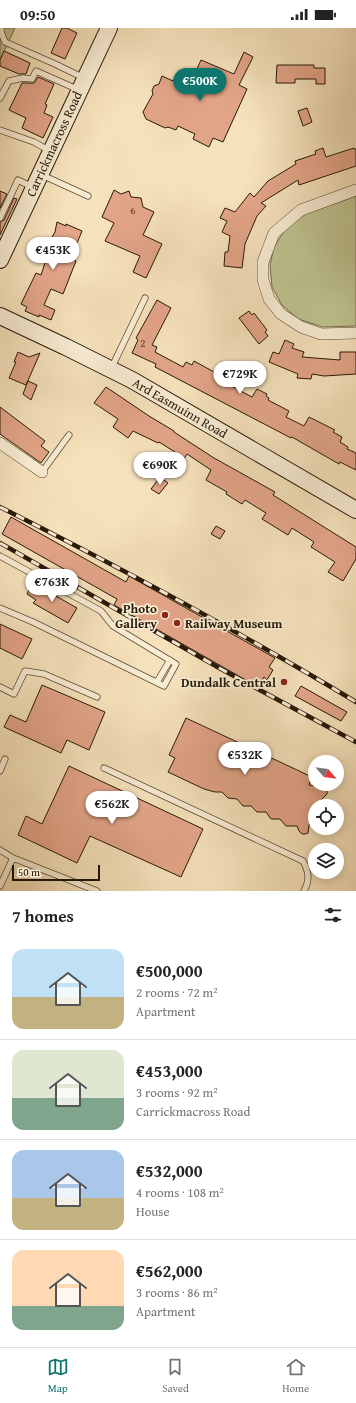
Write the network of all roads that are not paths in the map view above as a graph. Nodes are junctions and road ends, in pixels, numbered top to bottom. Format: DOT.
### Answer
graph roads {
  1 [pos="1,28"];
  2 [pos="109,28"];
  3 [pos="82,84"];
  4 [pos="0,98"];
  5 [pos="0,130"];
  6 [pos="50,151"];
  7 [pos="37,181"];
  8 [pos="356,190"];
  9 [pos="88,196"];
  10 [pos="0,218"];
  11 [pos="4,242"];
  12 [pos="0,260"];
  13 [pos="145,298"];
  14 [pos="0,316"];
  15 [pos="356,333"];
  16 [pos="111,369"];
  17 [pos="69,435"];
  18 [pos="0,443"];
  19 [pos="42,472"];
  20 [pos="356,510"];
  21 [pos="0,556"];
  22 [pos="0,608"];
  23 [pos="170,660"];
  24 [pos="157,682"];
  25 [pos="0,687"];
  26 [pos="97,697"];
  27 [pos="5,759"];
  28 [pos="104,768"];
  29 [pos="0,771"];
  30 [pos="0,850"];
  31 [pos="14,858"];
  32 [pos="0,886"];
  33 [pos="97,891"];
  34 [pos="304,891"];
  1 -- 3 [label="lane"];
  2 -- 3 [label="street, Carrickmacross Road"];
  3 -- 4 [label="lane"];
  3 -- 6 [label="street, Carrickmacross Road"];
  5 -- 6 [label="lane"];
  6 -- 7 [label="street, Carrickmacross Road"];
  7 -- 9 [label="lane"];
  7 -- 10 [label="lane"];
  7 -- 11 [label="street, Carrickmacross Road"];
  8 -- 15 [label="street"];
  11 -- 12 [label="street, Carrickmacross Road"];
  13 -- 16 [label="lane"];
  14 -- 16 [label="street, Ard Easmuinn Road"];
  16 -- 20 [label="street, Ard Easmuinn Road"];
  17 -- 19 [label="lane"];
  18 -- 19 [label="street"];
  21 -- 23 [label="lane"];
  22 -- 24 [label="lane"];
  23 -- 24 [label="lane"];
  23 -- 24 [label="lane"];
  25 -- 26 [label="lane"];
  27 -- 29 [label="lane"];
  28 -- 34 [label="lane"];
  30 -- 31 [label="lane"];
  31 -- 32 [label="lane"];
  31 -- 33 [label="lane"];
}
